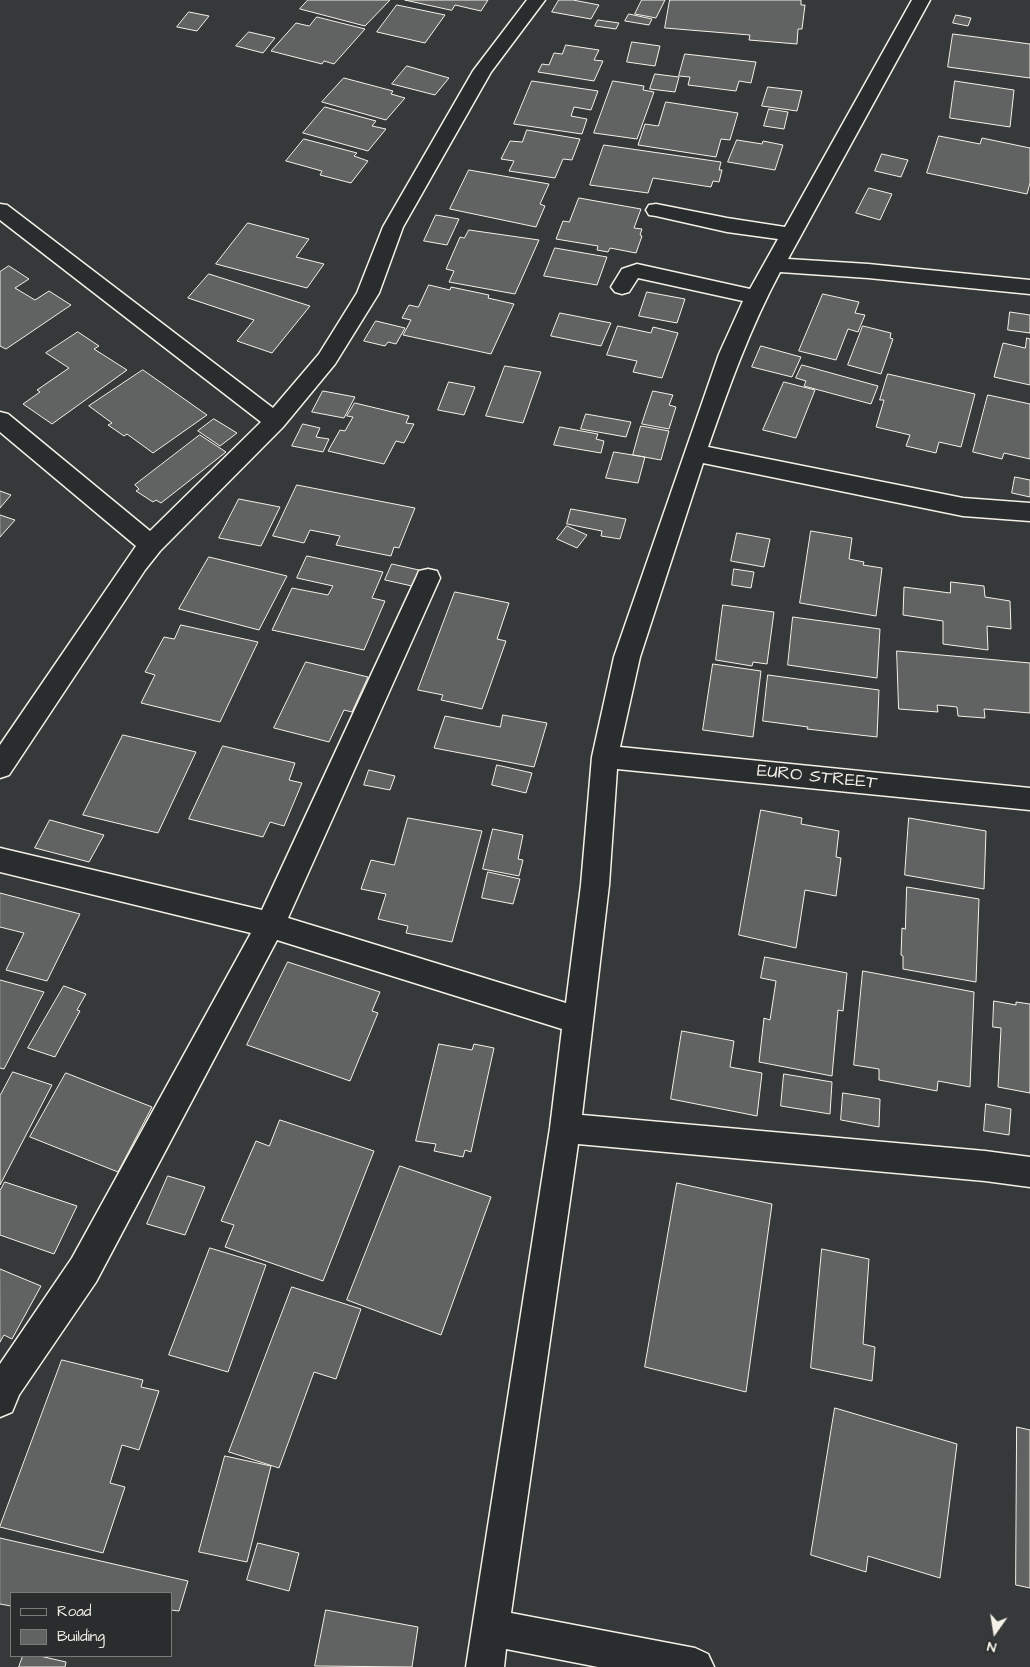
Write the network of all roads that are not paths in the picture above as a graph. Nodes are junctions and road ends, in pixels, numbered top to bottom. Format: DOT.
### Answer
graph roads {
  1 [pos="536,0"];
  2 [pos="920,0"];
  3 [pos="0,210"];
  4 [pos="656,210"];
  5 [pos="790,234"];
  6 [pos="775,265"];
  7 [pos="622,287"];
  8 [pos="1030,287"];
  9 [pos="756,297"];
  10 [pos="0,420"];
  11 [pos="275,421"];
  12 [pos="695,453"];
  13 [pos="1030,512"];
  14 [pos="151,545"];
  15 [pos="428,578"];
  16 [pos="605,756"];
  17 [pos="0,768"];
  18 [pos="1030,799"];
  19 [pos="0,860"];
  20 [pos="270,925"];
  21 [pos="577,1020"];
  22 [pos="565,1128"];
  23 [pos="1030,1172"];
  24 [pos="0,1400"];
  25 [pos="491,1628"];
  26 [pos="485,1667"];
  27 [pos="694,1667"];
  1 -- 11 [label="street"];
  2 -- 5 [label="street"];
  3 -- 11 [label="street"];
  4 -- 5 [label="street"];
  5 -- 6 [label="street"];
  6 -- 8 [label="street"];
  6 -- 9 [label="street"];
  7 -- 9 [label="street"];
  9 -- 12 [label="street"];
  10 -- 14 [label="street"];
  11 -- 14 [label="street"];
  12 -- 13 [label="street"];
  12 -- 16 [label="street"];
  14 -- 17 [label="street"];
  15 -- 20 [label="street"];
  16 -- 18 [label="street, EURO STREET"];
  16 -- 21 [label="street"];
  19 -- 20 [label="street"];
  20 -- 21 [label="street"];
  20 -- 24 [label="street"];
  21 -- 22 [label="street"];
  22 -- 23 [label="street"];
  22 -- 25 [label="street"];
  25 -- 26 [label="street"];
  25 -- 27 [label="street"];
}
